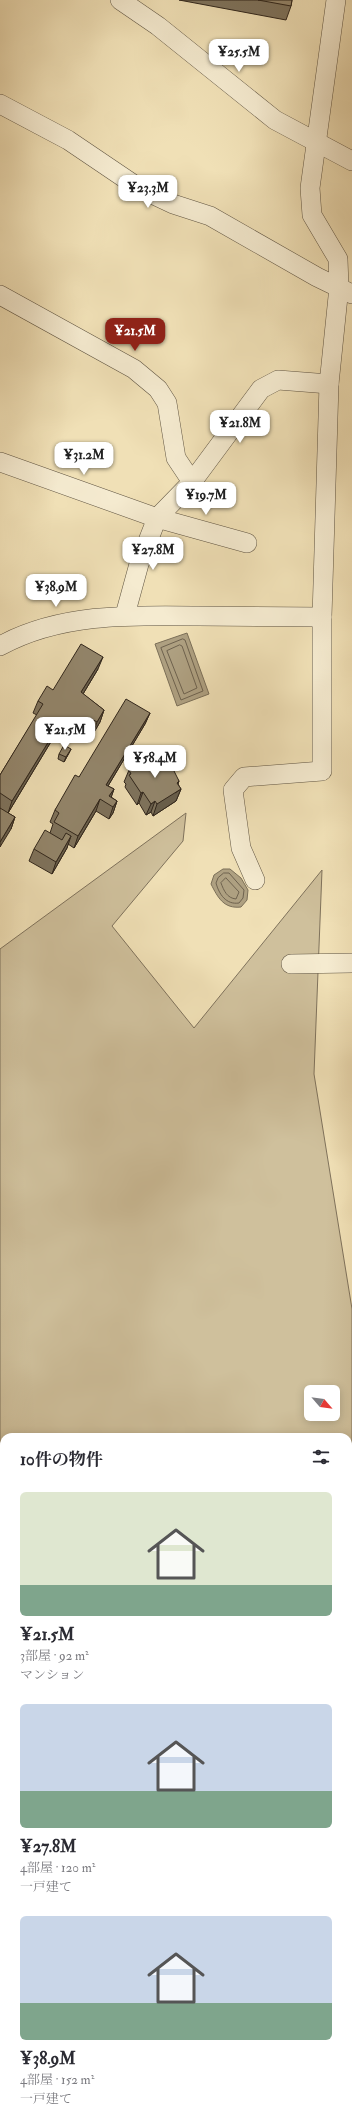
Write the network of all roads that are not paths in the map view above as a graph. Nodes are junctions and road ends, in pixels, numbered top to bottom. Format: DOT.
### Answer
graph roads {
  1 [pos="120,0"];
  2 [pos="336,0"];
  3 [pos="0,104"];
  4 [pos="317,143"];
  5 [pos="352,161"];
  6 [pos="345,291"];
  7 [pos="0,295"];
  8 [pos="329,384"];
  9 [pos="0,462"];
  10 [pos="192,482"];
  11 [pos="157,518"];
  12 [pos="247,543"];
  13 [pos="125,615"];
  14 [pos="322,617"];
  15 [pos="0,646"];
  16 [pos="255,880"];
  17 [pos="352,963"];
  18 [pos="291,964"];
  1 -- 4 [label="street"];
  2 -- 4 [label="street"];
  3 -- 6 [label="street"];
  4 -- 5 [label="street"];
  4 -- 6 [label="street"];
  6 -- 8 [label="street"];
  7 -- 10 [label="street"];
  8 -- 10 [label="street"];
  8 -- 14 [label="street"];
  9 -- 11 [label="street"];
  10 -- 11 [label="street"];
  11 -- 12 [label="street"];
  11 -- 13 [label="street"];
  13 -- 14 [label="street"];
  13 -- 15 [label="street"];
  14 -- 16 [label="street"];
  17 -- 18 [label="street"];
}
